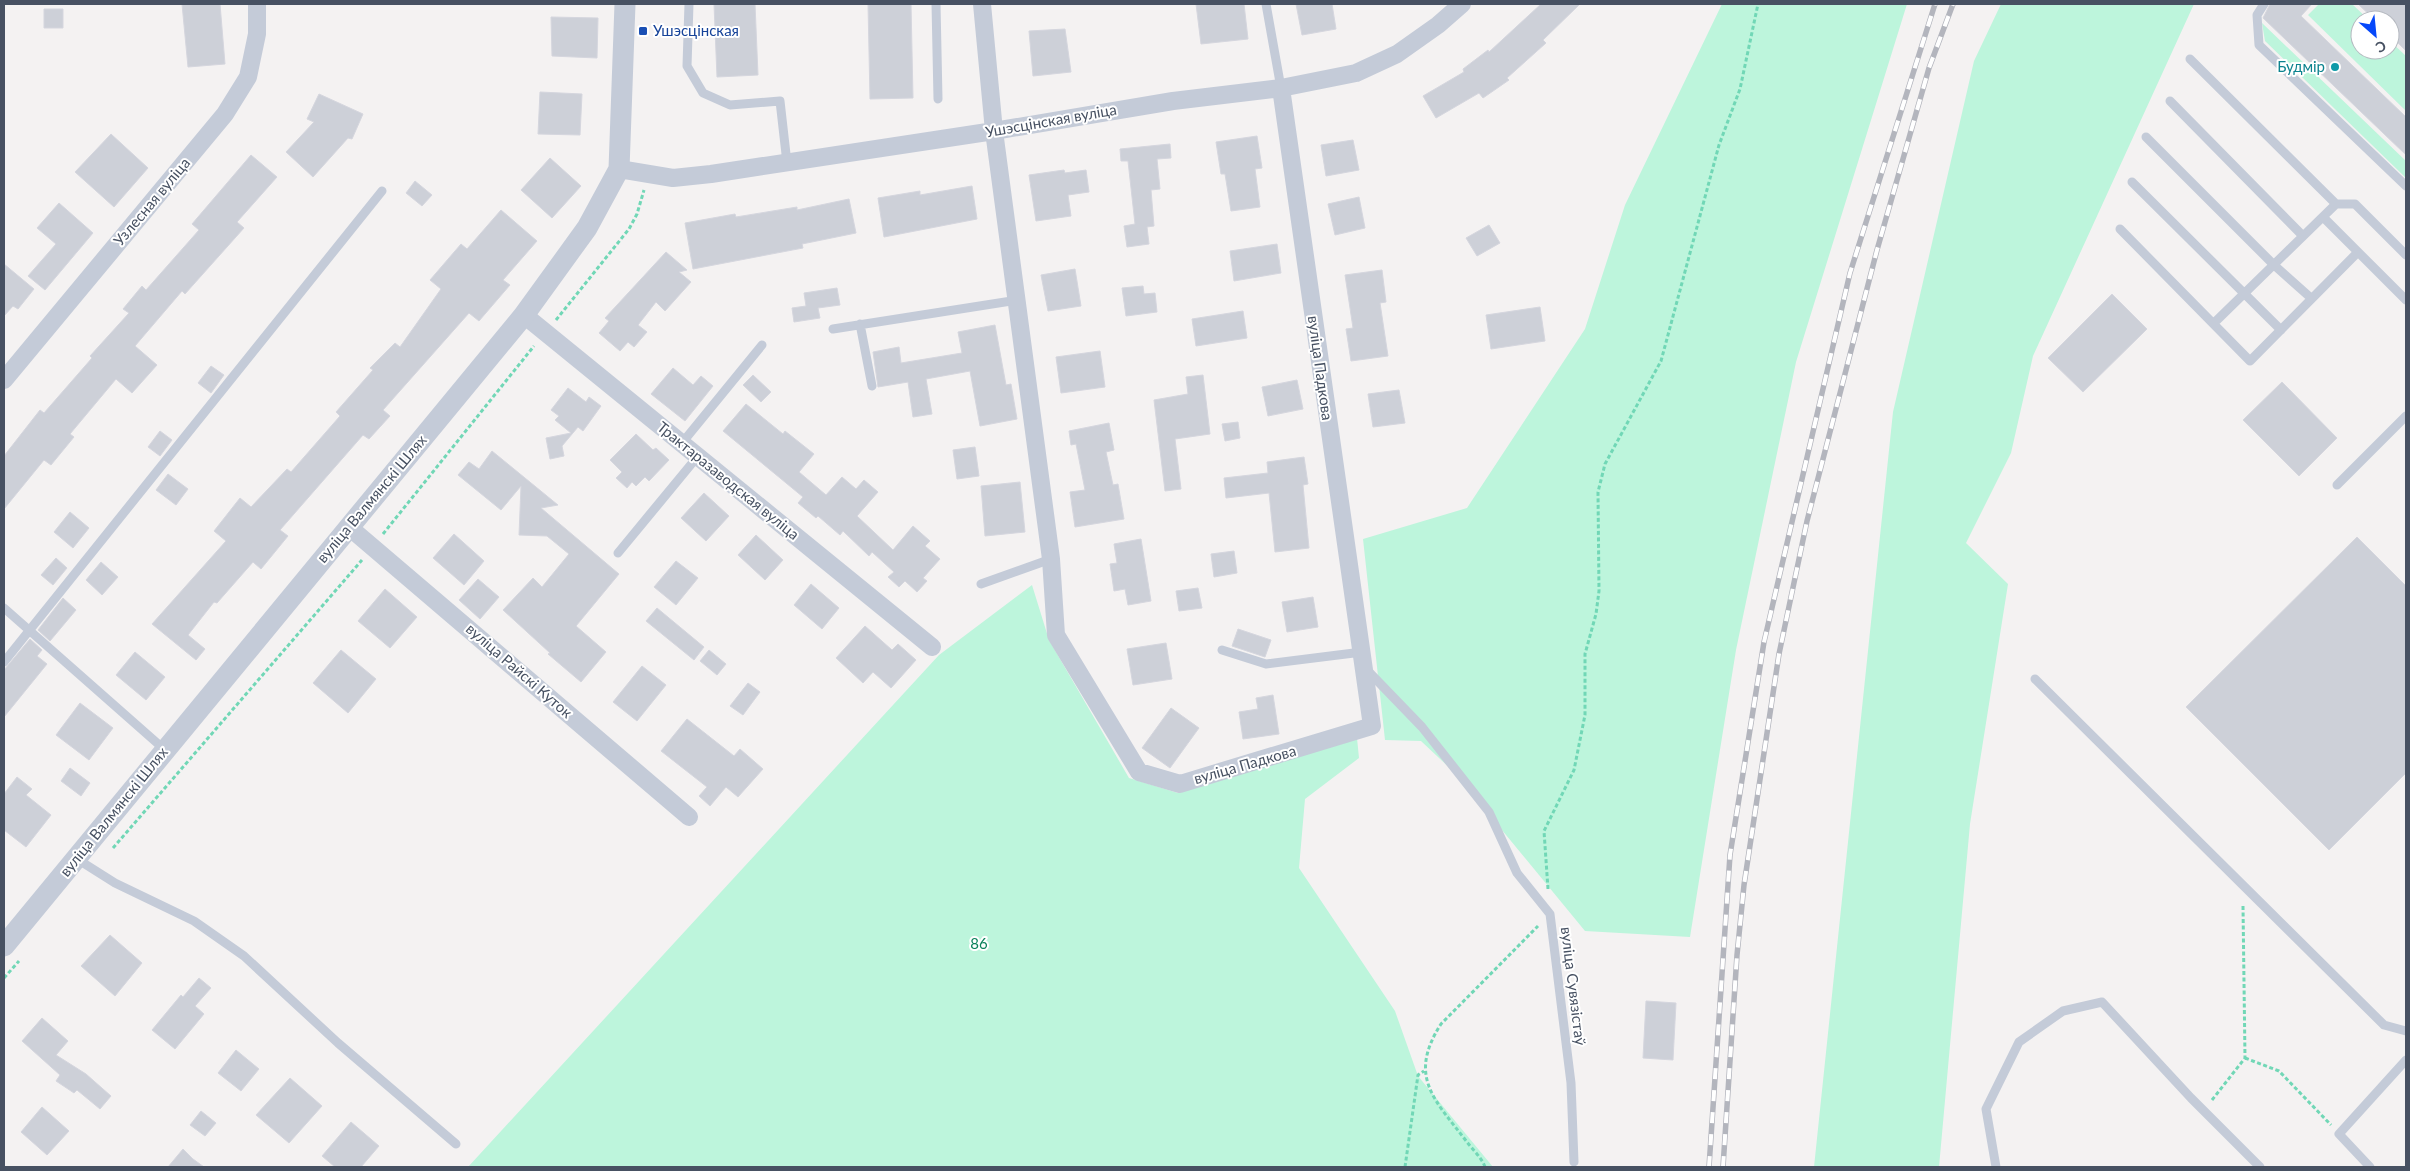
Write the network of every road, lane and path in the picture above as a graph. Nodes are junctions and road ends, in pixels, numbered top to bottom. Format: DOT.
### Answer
graph roads {
  1 [pos="257,4"];
  2 [pos="625,4"];
  3 [pos="689,4"];
  4 [pos="936,4"];
  5 [pos="982,4"];
  6 [pos="1266,4"];
  7 [pos="1462,4"];
  8 [pos="1758,4"];
  9 [pos="2264,4"];
  10 [pos="2190,59"];
  11 [pos="1280,88"];
  12 [pos="938,99"];
  13 [pos="2170,101"];
  14 [pos="994,131"];
  15 [pos="2146,137"];
  16 [pos="787,163"];
  17 [pos="619,169"];
  18 [pos="649,172"];
  19 [pos="2132,182"];
  20 [pos="2406,186"];
  21 [pos="382,191"];
  22 [pos="2336,204"];
  23 [pos="2323,217"];
  24 [pos="2120,229"];
  25 [pos="2304,236"];
  26 [pos="2358,252"];
  27 [pos="2406,255"];
  28 [pos="2274,264"];
  29 [pos="2244,293"];
  30 [pos="2311,298"];
  31 [pos="1018,300"];
  32 [pos="2406,300"];
  33 [pos="524,315"];
  34 [pos="2214,323"];
  35 [pos="860,324"];
  36 [pos="833,329"];
  37 [pos="2281,330"];
  38 [pos="545,332"];
  39 [pos="762,345"];
  40 [pos="4,380"];
  41 [pos="872,386"];
  42 [pos="2406,416"];
  43 [pos="682,444"];
  44 [pos="698,456"];
  45 [pos="2337,485"];
  46 [pos="349,527"];
  47 [pos="374,547"];
  48 [pos="618,553"];
  49 [pos="1051,559"];
  50 [pos="981,584"];
  51 [pos="4,608"];
  52 [pos="30,630"];
  53 [pos="932,647"];
  54 [pos="1222,650"];
  55 [pos="1363,660"];
  56 [pos="4,662"];
  57 [pos="2035,679"];
  58 [pos="165,750"];
  59 [pos="689,817"];
  60 [pos="85,864"];
  61 [pos="2243,886"];
  62 [pos="1550,914"];
  63 [pos="12,953"];
  64 [pos="4,978"];
  65 [pos="2406,1032"];
  66 [pos="2244,1058"];
  67 [pos="2406,1060"];
  68 [pos="1424,1071"];
  69 [pos="2203,1111"];
  70 [pos="2340,1134"];
  71 [pos="456,1144"];
  72 [pos="1574,1162"];
  73 [pos="1485,1166"];
  74 [pos="1405,1167"];
  75 [pos="1996,1167"];
  76 [pos="2260,1167"];
  77 [pos="2370,1167"];
  1 -- 40 [label="street, Узлесная вуліца"];
  2 -- 17 [label="street, вуліца Валмянскі Шлях"];
  3 -- 16 [label="lane"];
  4 -- 12 [label="lane"];
  5 -- 14 [label="street, вуліца Падкова"];
  6 -- 11 [label="lane"];
  7 -- 11 [label="street, Ушэсцінская вуліца"];
  8 -- 62 [label="path"];
  9 -- 20 [label="lane"];
  10 -- 22 [label="lane"];
  11 -- 14 [label="street, Ушэсцінская вуліца"];
  11 -- 55 [label="street, вуліца Падкова"];
  13 -- 25 [label="lane"];
  14 -- 16 [label="street, Ушэсцінская вуліца"];
  14 -- 31 [label="street, вуліца Падкова"];
  15 -- 28 [label="lane"];
  16 -- 18 [label="street, Ушэсцінская вуліца"];
  17 -- 18 [label="street, Ушэсцінская вуліца"];
  17 -- 33 [label="street, вуліца Валмянскі Шлях"];
  18 -- 38 [label="path"];
  19 -- 29 [label="lane"];
  21 -- 52 [label="lane"];
  22 -- 23 [label="lane"];
  22 -- 27 [label="lane"];
  23 -- 25 [label="lane"];
  23 -- 26 [label="lane"];
  24 -- 34 [label="lane"];
  25 -- 28 [label="lane"];
  26 -- 30 [label="lane"];
  26 -- 32 [label="lane"];
  28 -- 29 [label="lane"];
  28 -- 30 [label="lane"];
  29 -- 34 [label="lane"];
  29 -- 37 [label="lane"];
  30 -- 37 [label="lane"];
  31 -- 35 [label="lane"];
  31 -- 49 [label="street, вуліца Падкова"];
  33 -- 38 [label="street, Трактаразаводская вуліца"];
  33 -- 46 [label="street, вуліца Валмянскі Шлях"];
  34 -- 37 [label="lane"];
  35 -- 36 [label="lane"];
  35 -- 41 [label="lane"];
  38 -- 43 [label="street, Трактаразаводская вуліца"];
  38 -- 47 [label="path"];
  39 -- 43 [label="lane"];
  42 -- 45 [label="lane"];
  43 -- 44 [label="street, Трактаразаводская вуліца"];
  44 -- 48 [label="lane"];
  44 -- 53 [label="street, Трактаразаводская вуліца"];
  46 -- 47 [label="street, вуліца Райскі Куток"];
  46 -- 58 [label="street, вуліца Валмянскі Шлях"];
  47 -- 59 [label="street, вуліца Райскі Куток"];
  47 -- 60 [label="path"];
  49 -- 50 [label="lane"];
  49 -- 55 [label="street, вуліца Падкова"];
  51 -- 52 [label="lane"];
  52 -- 56 [label="lane"];
  52 -- 58 [label="lane"];
  54 -- 55 [label="lane"];
  55 -- 62 [label="lane, вуліца Сувязістаў"];
  57 -- 61 [label="lane"];
  58 -- 60 [label="street, вуліца Валмянскі Шлях"];
  60 -- 63 [label="street, вуліца Валмянскі Шлях"];
  60 -- 71 [label="lane"];
  61 -- 65 [label="lane"];
  61 -- 66 [label="path"];
  62 -- 68 [label="path"];
  62 -- 72 [label="lane, вуліца Сувязістаў"];
  63 -- 64 [label="path"];
  66 -- 69 [label="path"];
  66 -- 70 [label="path"];
  67 -- 70 [label="lane"];
  68 -- 73 [label="path"];
  68 -- 74 [label="path"];
  69 -- 75 [label="lane"];
  69 -- 76 [label="lane"];
  70 -- 77 [label="lane"];
}
